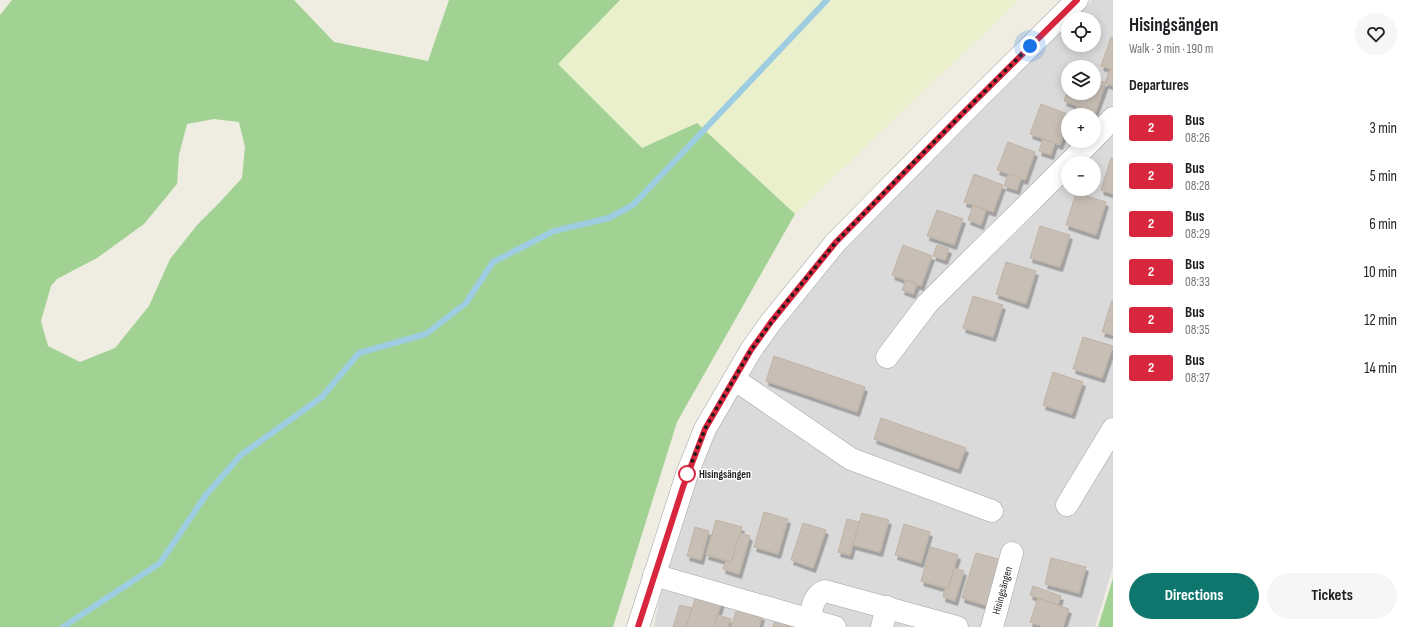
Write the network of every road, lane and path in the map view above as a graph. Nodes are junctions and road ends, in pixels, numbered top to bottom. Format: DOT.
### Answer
graph roads {
  1 [pos="1077,0"];
  2 [pos="1113,118"];
  3 [pos="1101,131"];
  4 [pos="1084,148"];
  5 [pos="1077,156"];
  6 [pos="1061,172"];
  7 [pos="887,357"];
  8 [pos="734,379"];
  9 [pos="1113,429"];
  10 [pos="1067,505"];
  11 [pos="992,511"];
  12 [pos="1012,553"];
  13 [pos="654,575"];
  14 [pos="884,617"];
  15 [pos="809,620"];
  16 [pos="638,627"];
  17 [pos="835,627"];
  18 [pos="957,627"];
  19 [pos="992,627"];
  1 -- 8 [label="street"];
  2 -- 3 [label="street"];
  4 -- 5 [label="street"];
  6 -- 7 [label="street"];
  8 -- 11 [label="street"];
  8 -- 13 [label="street"];
  9 -- 10 [label="street"];
  12 -- 19 [label="street, Hisingsängen"];
  13 -- 15 [label="street"];
  13 -- 16 [label="street"];
  14 -- 15 [label="street"];
  14 -- 18 [label="street"];
  15 -- 17 [label="street"];
}
